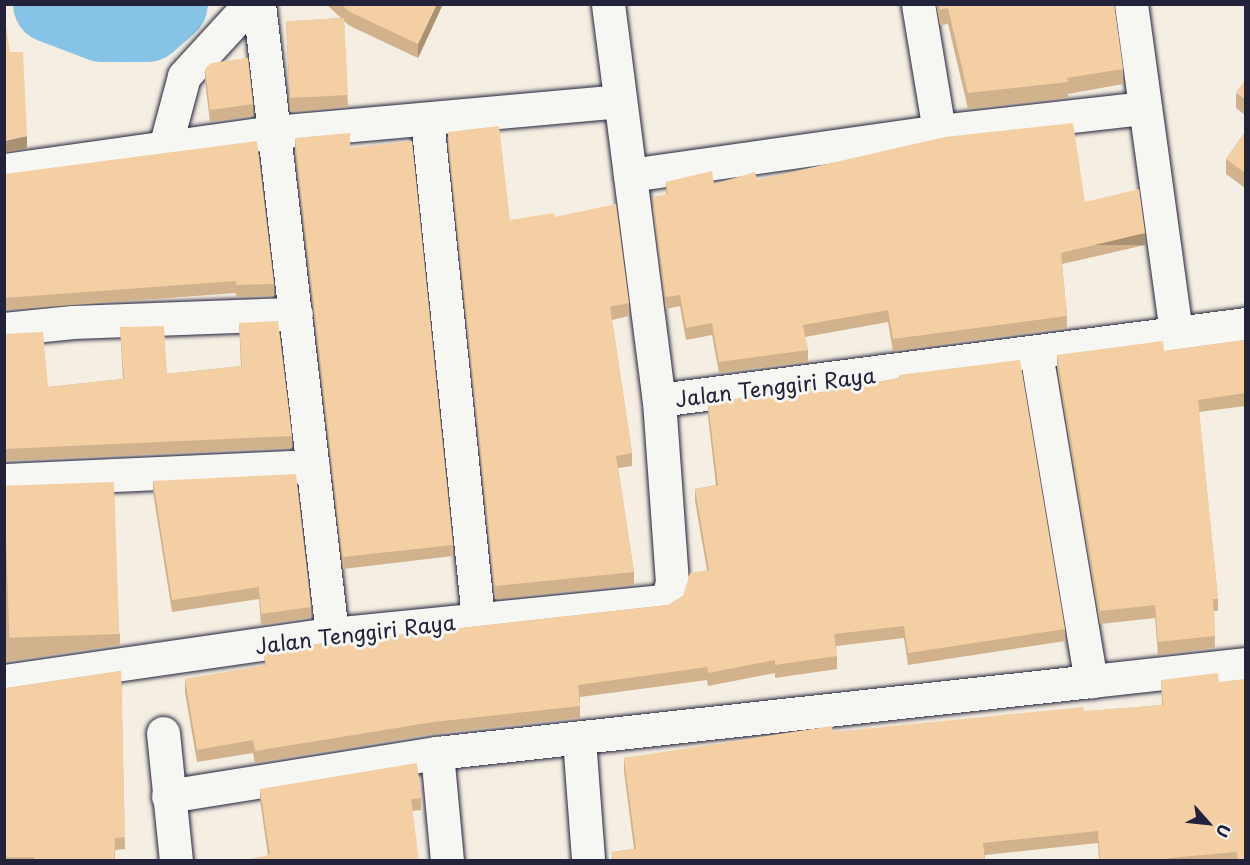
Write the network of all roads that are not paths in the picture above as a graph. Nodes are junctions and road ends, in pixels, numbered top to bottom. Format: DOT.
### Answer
graph roads {
  1 [pos="250,4"];
  2 [pos="259,4"];
  3 [pos="608,4"];
  4 [pos="918,4"];
  5 [pos="1131,4"];
  6 [pos="620,101"];
  7 [pos="1144,108"];
  8 [pos="427,119"];
  9 [pos="939,131"];
  10 [pos="274,132"];
  11 [pos="165,147"];
  12 [pos="4,170"];
  13 [pos="630,175"];
  14 [pos="296,314"];
  15 [pos="1245,324"];
  16 [pos="4,329"];
  17 [pos="1176,331"];
  18 [pos="1036,353"];
  19 [pos="659,400"];
  20 [pos="313,466"];
  21 [pos="4,480"];
  22 [pos="478,618"];
  23 [pos="332,634"];
  24 [pos="1245,664"];
  25 [pos="4,681"];
  26 [pos="1091,681"];
  27 [pos="163,733"];
  28 [pos="579,739"];
  29 [pos="437,753"];
  30 [pos="168,796"];
  31 [pos="176,861"];
  32 [pos="447,861"];
  33 [pos="588,861"];
  1 -- 11 [label="street"];
  2 -- 10 [label="street"];
  3 -- 6 [label="street"];
  4 -- 9 [label="street"];
  5 -- 7 [label="street"];
  6 -- 8 [label="street"];
  6 -- 13 [label="street"];
  7 -- 9 [label="street"];
  7 -- 17 [label="street"];
  8 -- 10 [label="street"];
  8 -- 22 [label="street"];
  9 -- 13 [label="street"];
  10 -- 11 [label="street"];
  10 -- 14 [label="street"];
  11 -- 12 [label="street"];
  13 -- 19 [label="street"];
  14 -- 16 [label="street"];
  14 -- 20 [label="street"];
  15 -- 17 [label="street, Jalan Tenggiri Raya"];
  17 -- 18 [label="street, Jalan Tenggiri Raya"];
  18 -- 19 [label="street, Jalan Tenggiri Raya"];
  18 -- 26 [label="street"];
  19 -- 22 [label="street, Jalan Tenggiri Raya"];
  20 -- 21 [label="street"];
  20 -- 23 [label="street"];
  22 -- 23 [label="street, Jalan Tenggiri Raya"];
  23 -- 25 [label="street, Jalan Tenggiri Raya"];
  24 -- 26 [label="street"];
  26 -- 28 [label="street"];
  27 -- 30 [label="street"];
  28 -- 29 [label="street"];
  28 -- 33 [label="street"];
  29 -- 30 [label="street"];
  29 -- 32 [label="street"];
  30 -- 31 [label="street"];
}
